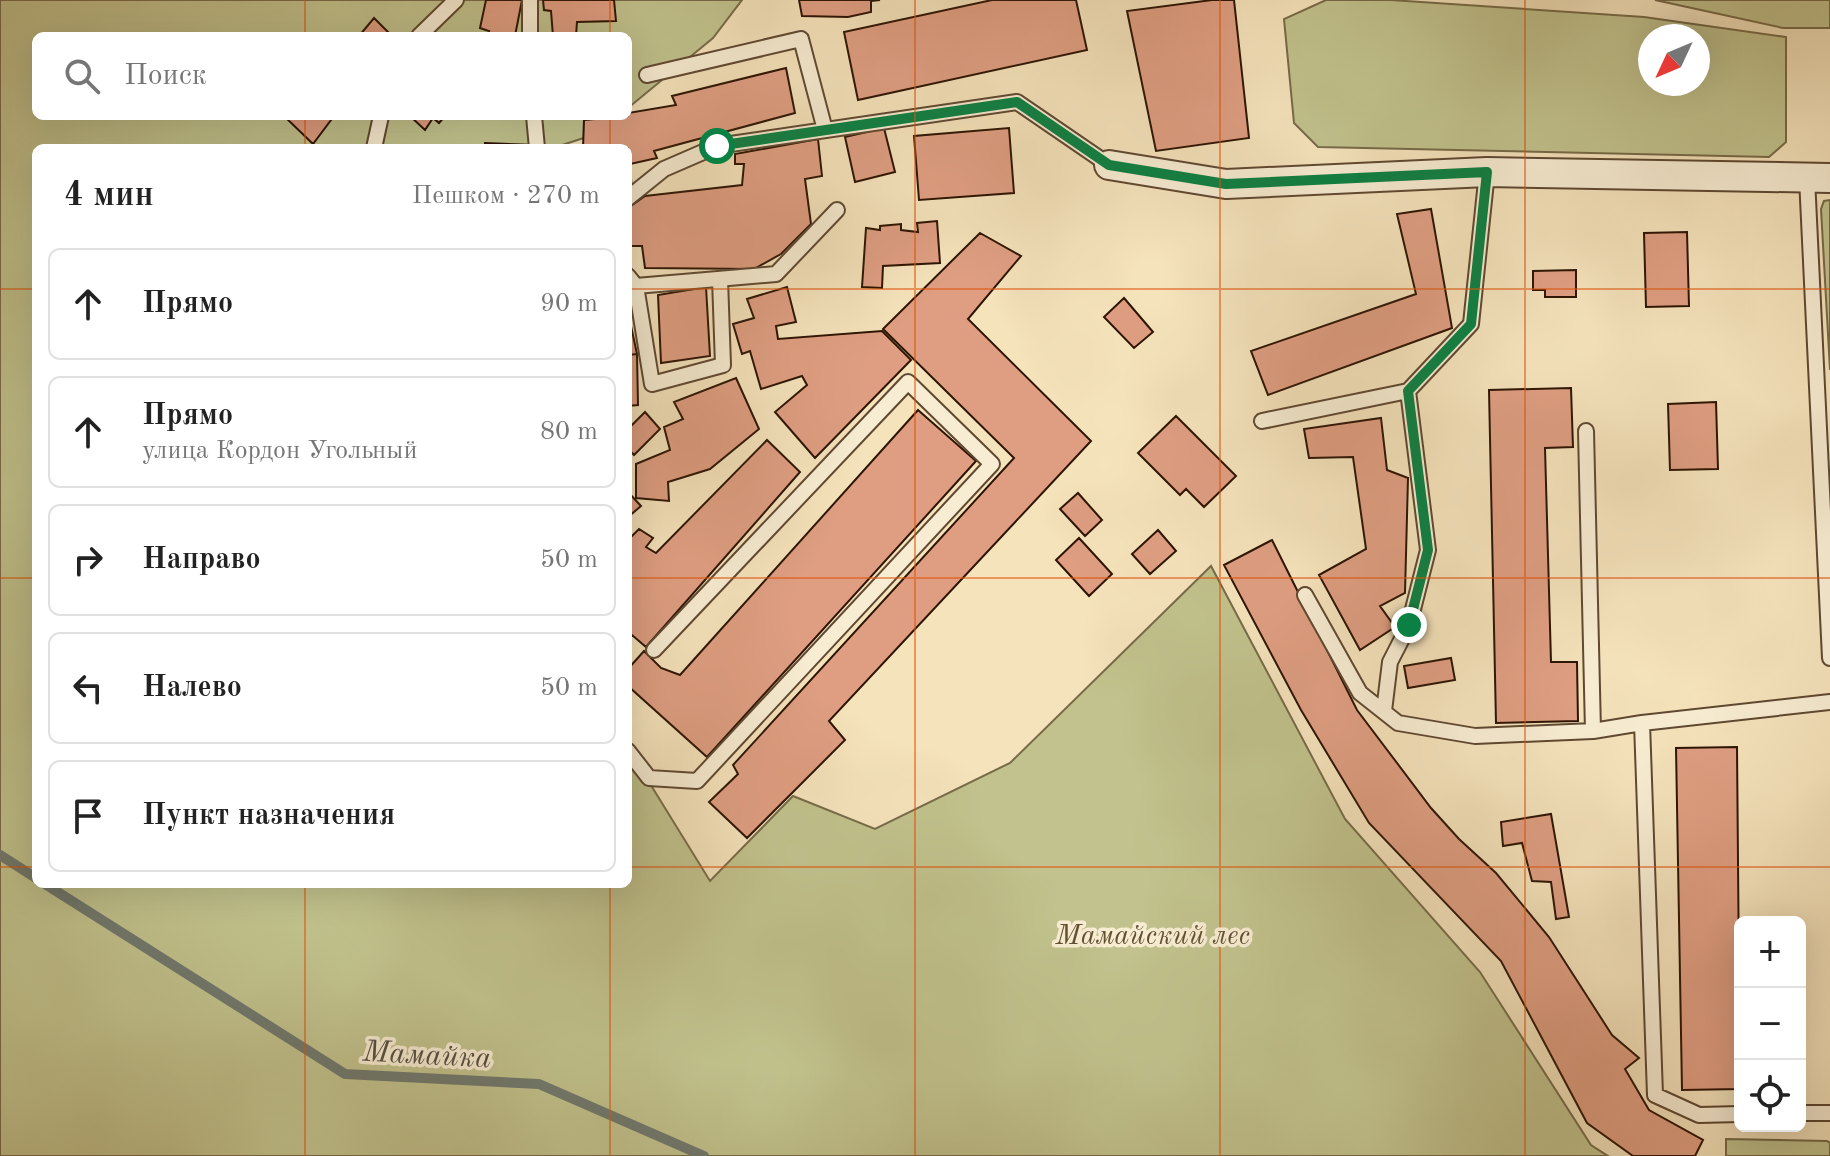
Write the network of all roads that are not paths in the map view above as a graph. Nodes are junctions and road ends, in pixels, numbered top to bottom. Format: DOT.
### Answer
graph roads {
  1 [pos="456,0"];
  2 [pos="530,0"];
  3 [pos="423,32"];
  4 [pos="530,32"];
  5 [pos="647,75"];
  6 [pos="380,120"];
  7 [pos="534,120"];
  8 [pos="825,130"];
  9 [pos="375,144"];
  10 [pos="537,144"];
  11 [pos="1109,165"];
  12 [pos="1487,172"];
  13 [pos="1818,178"];
  14 [pos="632,195"];
  15 [pos="837,210"];
  16 [pos="720,279"];
  17 [pos="632,281"];
  18 [pos="1408,391"];
  19 [pos="1262,421"];
  20 [pos="1586,431"];
  21 [pos="1305,595"];
  22 [pos="654,650"];
  23 [pos="1830,658"];
  24 [pos="1830,702"];
  25 [pos="1384,711"];
  26 [pos="1642,723"];
  27 [pos="1593,731"];
  28 [pos="632,756"];
  29 [pos="1806,1113"];
  30 [pos="1830,1113"];
  31 [pos="1734,1114"];
  1 -- 3 [label="lane"];
  2 -- 4 [label="lane"];
  5 -- 8 [label="lane"];
  6 -- 9 [label="lane"];
  7 -- 10 [label="lane"];
  8 -- 11 [label="lane"];
  8 -- 14 [label="lane"];
  11 -- 12 [label="street"];
  12 -- 13 [label="street"];
  12 -- 18 [label="lane"];
  13 -- 23 [label="lane"];
  15 -- 16 [label="lane"];
  16 -- 17 [label="lane"];
  16 -- 17 [label="lane"];
  18 -- 19 [label="lane"];
  18 -- 25 [label="lane"];
  20 -- 27 [label="lane"];
  21 -- 25 [label="lane"];
  22 -- 28 [label="lane"];
  24 -- 26 [label="lane"];
  25 -- 27 [label="lane"];
  26 -- 27 [label="lane"];
  26 -- 31 [label="lane"];
  29 -- 30 [label="lane"];
}
